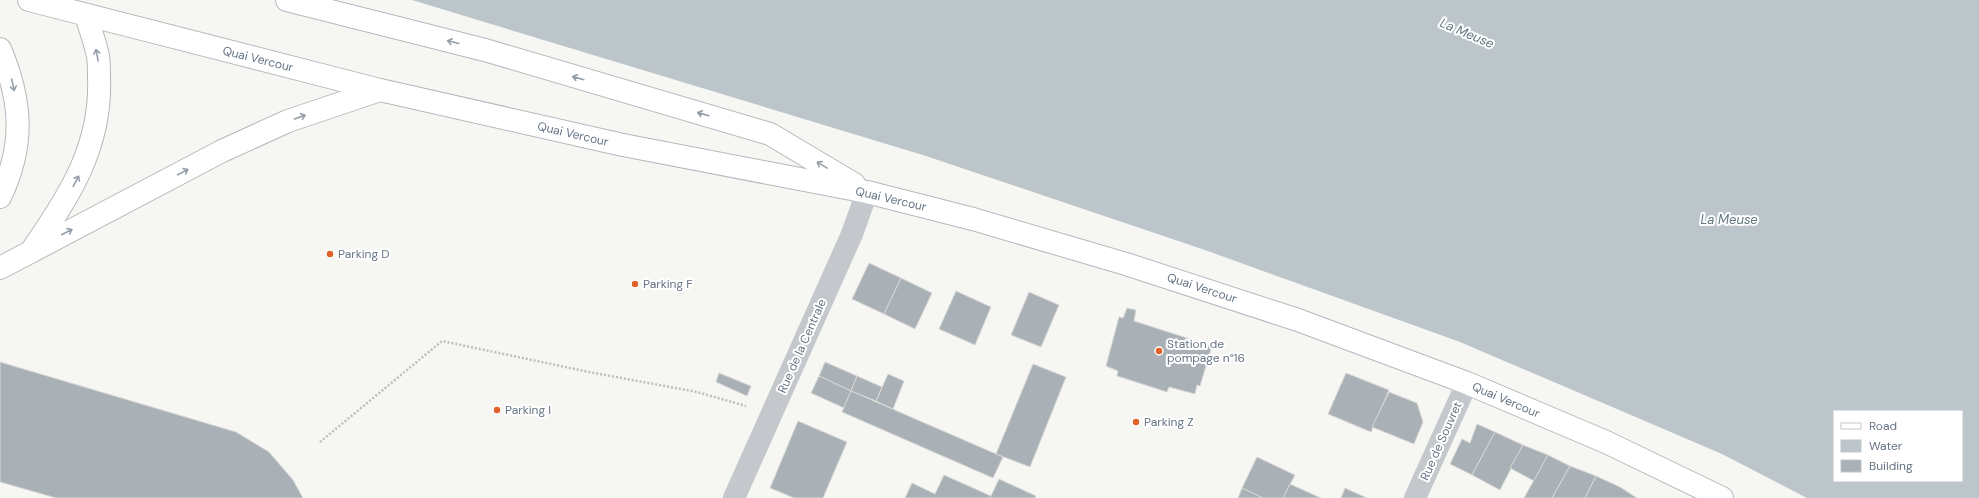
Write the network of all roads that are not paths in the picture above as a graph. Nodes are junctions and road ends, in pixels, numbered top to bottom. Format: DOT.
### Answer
graph roads {
  1 [pos="29,0"];
  2 [pos="287,0"];
  3 [pos="86,15"];
  4 [pos="0,49"];
  5 [pos="380,90"];
  6 [pos="867,192"];
  7 [pos="0,197"];
  8 [pos="33,250"];
  9 [pos="0,268"];
  10 [pos="1467,383"];
  11 [pos="734,498"];
  12 [pos="1415,498"];
  13 [pos="1722,498"];
  1 -- 3 [label="main road, Quai Vercour"];
  6 -- 2 [label="main road, one-way"];
  3 -- 5 [label="main road, Quai Vercour"];
  8 -- 3 [label="main road, one-way"];
  4 -- 7 [label="main road, one-way"];
  5 -- 6 [label="main road, Quai Vercour"];
  8 -- 5 [label="main road, one-way"];
  6 -- 10 [label="main road, Quai Vercour"];
  6 -- 11 [label="street, Rue de la Centrale"];
  8 -- 9 [label="main road"];
  10 -- 12 [label="street, Rue de Souvret"];
  10 -- 13 [label="main road, Quai Vercour"];
}
